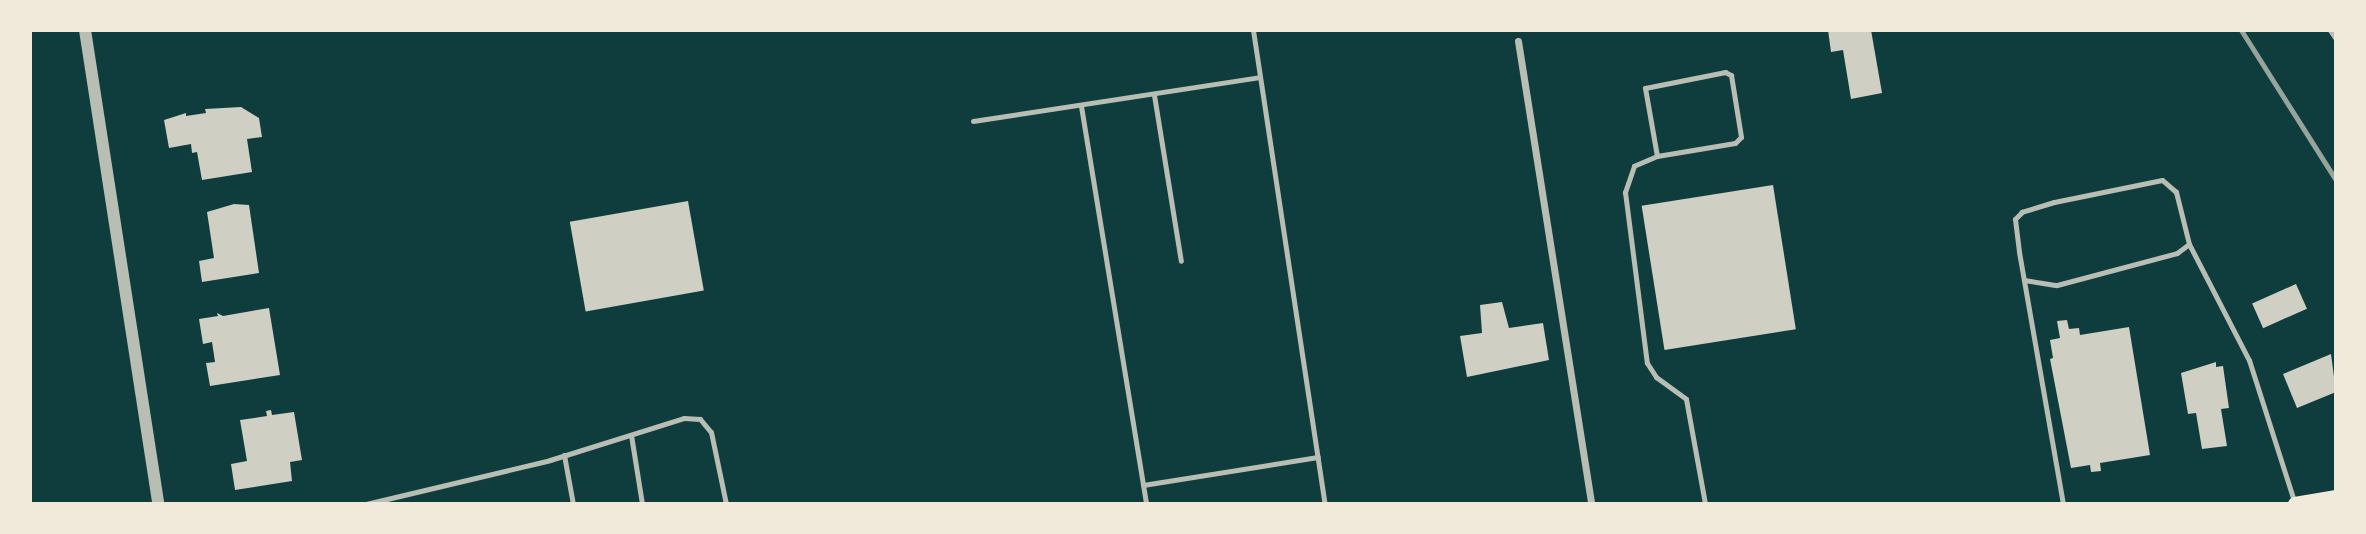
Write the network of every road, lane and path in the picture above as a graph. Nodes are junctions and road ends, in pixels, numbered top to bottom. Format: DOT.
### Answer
graph roads {
  1 [pos="85,30"];
  2 [pos="1253,30"];
  3 [pos="2330,30"];
  4 [pos="2336,40"];
  5 [pos="1518,41"];
  6 [pos="1260,77"];
  7 [pos="1154,95"];
  8 [pos="1081,106"];
  9 [pos="972,121"];
  10 [pos="1657,156"];
  11 [pos="2189,244"];
  12 [pos="1181,261"];
  13 [pos="2024,280"];
  14 [pos="631,435"];
  15 [pos="564,455"];
  16 [pos="1318,457"];
  17 [pos="1143,485"];
  18 [pos="2333,500"];
  19 [pos="158,504"];
  20 [pos="366,504"];
  21 [pos="573,504"];
  22 [pos="642,504"];
  23 [pos="726,504"];
  24 [pos="1146,504"];
  25 [pos="1325,504"];
  26 [pos="1591,504"];
  27 [pos="1705,504"];
  28 [pos="2063,504"];
  29 [pos="2295,504"];
  1 -- 19 [label="street"];
  2 -- 6 [label="lane"];
  3 -- 4 [label="lane"];
  5 -- 26 [label="street"];
  6 -- 7 [label="lane"];
  6 -- 16 [label="lane"];
  7 -- 8 [label="lane"];
  7 -- 12 [label="lane"];
  8 -- 9 [label="lane"];
  8 -- 17 [label="lane"];
  10 -- 10 [label="lane"];
  10 -- 27 [label="lane"];
  11 -- 13 [label="lane"];
  11 -- 13 [label="lane"];
  11 -- 29 [label="lane"];
  13 -- 28 [label="lane"];
  14 -- 15 [label="lane"];
  14 -- 22 [label="lane"];
  14 -- 23 [label="lane"];
  15 -- 20 [label="lane"];
  15 -- 21 [label="lane"];
  16 -- 17 [label="lane"];
  16 -- 25 [label="lane"];
  17 -- 24 [label="lane"];
  18 -- 29 [label="main road"];
}
